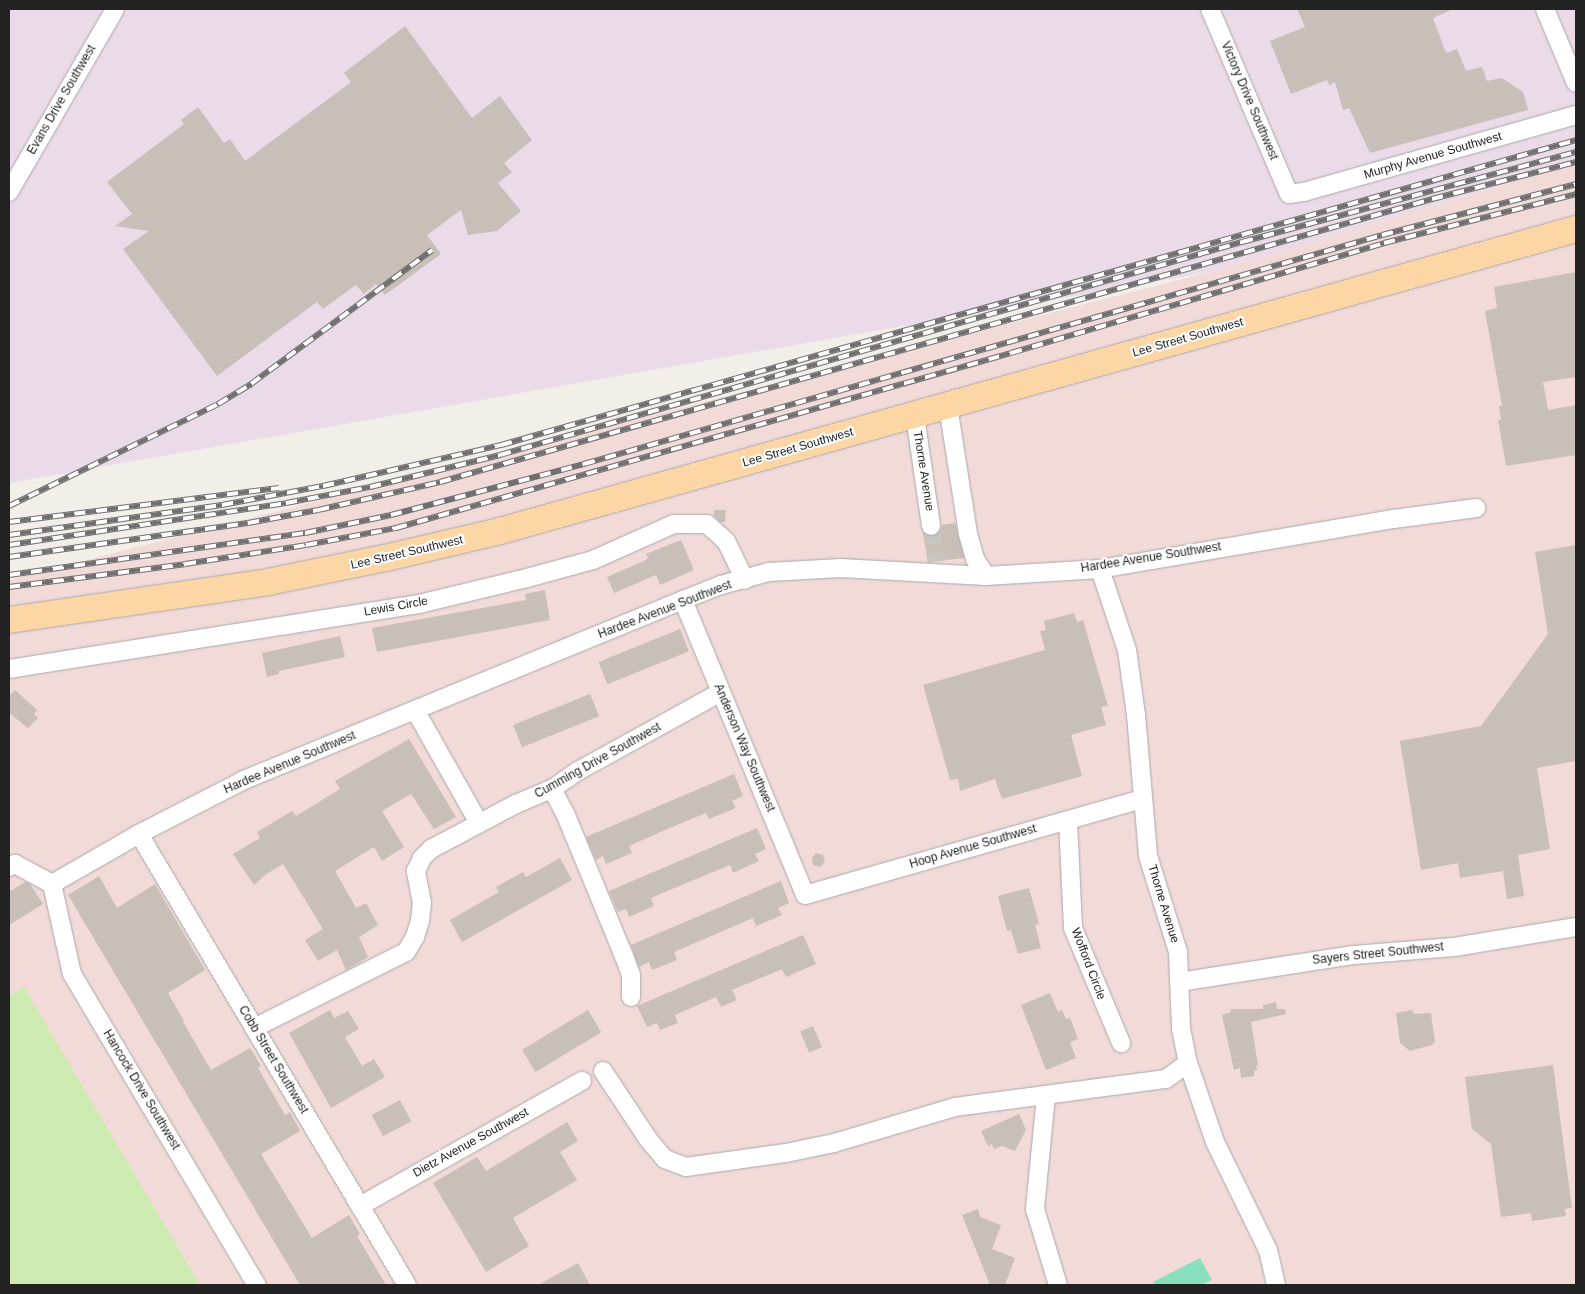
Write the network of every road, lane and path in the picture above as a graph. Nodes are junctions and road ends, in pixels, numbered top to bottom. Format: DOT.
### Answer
graph roads {
  1 [pos="115,9"];
  2 [pos="1210,9"];
  3 [pos="1545,9"];
  4 [pos="1576,83"];
  5 [pos="1576,115"];
  6 [pos="9,192"];
  7 [pos="1289,194"];
  8 [pos="1576,229"];
  9 [pos="948,406"];
  10 [pos="915,416"];
  11 [pos="1476,508"];
  12 [pos="931,526"];
  13 [pos="1100,569"];
  14 [pos="986,576"];
  15 [pos="745,580"];
  16 [pos="683,600"];
  17 [pos="9,620"];
  18 [pos="9,668"];
  19 [pos="721,692"];
  20 [pos="415,710"];
  21 [pos="552,789"];
  22 [pos="1142,800"];
  23 [pos="1068,821"];
  24 [pos="479,823"];
  25 [pos="139,834"];
  26 [pos="12,866"];
  27 [pos="52,884"];
  28 [pos="805,895"];
  29 [pos="1576,927"];
  30 [pos="1179,982"];
  31 [pos="631,997"];
  32 [pos="254,1028"];
  33 [pos="1121,1043"];
  34 [pos="1188,1063"];
  35 [pos="603,1071"];
  36 [pos="582,1081"];
  37 [pos="1046,1096"];
  38 [pos="360,1206"];
  39 [pos="257,1285"];
  40 [pos="407,1285"];
  41 [pos="1058,1285"];
  42 [pos="1276,1285"];
  1 -- 6 [label="street, Evans Drive Southwest"];
  2 -- 7 [label="street, Victory Drive Southwest"];
  3 -- 4 [label="street"];
  5 -- 7 [label="street, Murphy Avenue Southwest"];
  8 -- 9 [label="main road, Lee Street Southwest"];
  9 -- 10 [label="main road, Lee Street Southwest"];
  9 -- 14 [label="street"];
  10 -- 12 [label="street, Thorne Avenue"];
  10 -- 17 [label="main road, Lee Street Southwest"];
  11 -- 13 [label="street, Hardee Avenue Southwest"];
  13 -- 14 [label="street, Hardee Avenue Southwest"];
  13 -- 22 [label="street, Thorne Avenue"];
  14 -- 15 [label="street, Hardee Avenue Southwest"];
  15 -- 16 [label="street, Hardee Avenue Southwest"];
  15 -- 18 [label="street, Lewis Circle"];
  16 -- 19 [label="street, Anderson Way Southwest"];
  16 -- 20 [label="street, Hardee Avenue Southwest"];
  19 -- 21 [label="street, Cumming Drive Southwest"];
  19 -- 28 [label="street, Anderson Way Southwest"];
  20 -- 24 [label="street"];
  20 -- 25 [label="street, Hardee Avenue Southwest"];
  21 -- 24 [label="street, Cumming Drive Southwest"];
  21 -- 31 [label="street"];
  22 -- 23 [label="street, Hoop Avenue Southwest"];
  22 -- 30 [label="street, Thorne Avenue"];
  23 -- 28 [label="street, Hoop Avenue Southwest"];
  23 -- 33 [label="street, Wofford Circle"];
  24 -- 32 [label="street, Cumming Drive Southwest"];
  25 -- 27 [label="street, Hardee Avenue Southwest"];
  25 -- 32 [label="street, Cobb Street Southwest"];
  26 -- 27 [label="street"];
  27 -- 39 [label="street, Hancock Drive Southwest"];
  29 -- 30 [label="street, Sayers Street Southwest"];
  30 -- 34 [label="street, Thorne Avenue"];
  32 -- 38 [label="street, Cobb Street Southwest"];
  34 -- 37 [label="street"];
  34 -- 42 [label="street, Thorne Avenue"];
  35 -- 37 [label="street"];
  36 -- 38 [label="street, Dietz Avenue Southwest"];
  37 -- 41 [label="street"];
  38 -- 40 [label="street, Cobb Street Southwest"];
}
